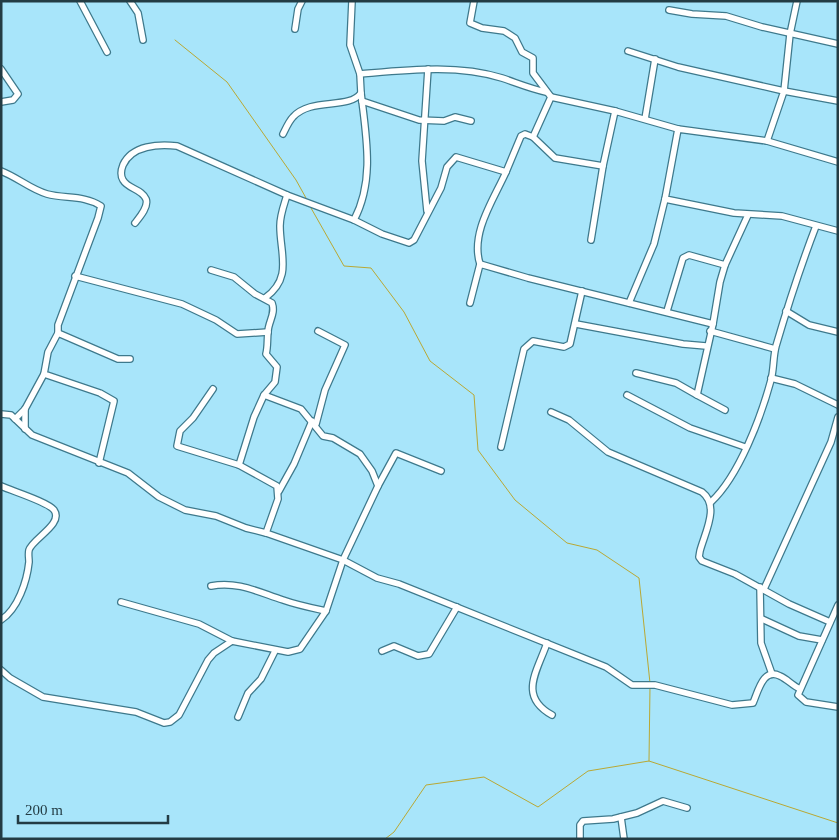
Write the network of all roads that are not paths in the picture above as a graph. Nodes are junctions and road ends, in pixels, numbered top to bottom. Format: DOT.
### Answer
graph roads {
  1 [pos="80,1"];
  2 [pos="130,1"];
  3 [pos="302,1"];
  4 [pos="352,1"];
  5 [pos="474,1"];
  6 [pos="797,1"];
  7 [pos="669,10"];
  8 [pos="295,29"];
  9 [pos="790,34"];
  10 [pos="143,40"];
  11 [pos="838,44"];
  12 [pos="628,51"];
  13 [pos="107,52"];
  14 [pos="655,59"];
  15 [pos="1,69"];
  16 [pos="428,70"];
  17 [pos="360,74"];
  18 [pos="784,91"];
  19 [pos="546,92"];
  20 [pos="361,93"];
  21 [pos="551,97"];
  22 [pos="362,101"];
  23 [pos="838,101"];
  24 [pos="1,102"];
  25 [pos="614,111"];
  26 [pos="645,119"];
  27 [pos="424,120"];
  28 [pos="471,121"];
  29 [pos="678,129"];
  30 [pos="283,134"];
  31 [pos="533,137"];
  32 [pos="767,141"];
  33 [pos="838,162"];
  34 [pos="603,166"];
  35 [pos="1,170"];
  36 [pos="506,172"];
  37 [pos="287,195"];
  38 [pos="665,199"];
  39 [pos="427,211"];
  40 [pos="748,215"];
  41 [pos="354,220"];
  42 [pos="135,223"];
  43 [pos="816,226"];
  44 [pos="838,231"];
  45 [pos="591,240"];
  46 [pos="480,264"];
  47 [pos="726,265"];
  48 [pos="211,270"];
  49 [pos="75,276"];
  50 [pos="582,291"];
  51 [pos="265,298"];
  52 [pos="470,303"];
  53 [pos="629,303"];
  54 [pos="667,311"];
  55 [pos="786,311"];
  56 [pos="576,324"];
  57 [pos="712,324"];
  58 [pos="318,331"];
  59 [pos="710,331"];
  60 [pos="268,332"];
  61 [pos="838,332"];
  62 [pos="58,333"];
  63 [pos="706,346"];
  64 [pos="775,349"];
  65 [pos="130,359"];
  66 [pos="636,373"];
  67 [pos="44,374"];
  68 [pos="771,378"];
  69 [pos="213,389"];
  70 [pos="264,395"];
  71 [pos="628,395"];
  72 [pos="697,395"];
  73 [pos="838,405"];
  74 [pos="25,408"];
  75 [pos="725,410"];
  76 [pos="551,412"];
  77 [pos="1,414"];
  78 [pos="838,418"];
  79 [pos="15,419"];
  80 [pos="314,423"];
  81 [pos="25,429"];
  82 [pos="501,447"];
  83 [pos="745,447"];
  84 [pos="99,463"];
  85 [pos="239,464"];
  86 [pos="441,471"];
  87 [pos="1,486"];
  88 [pos="378,486"];
  89 [pos="279,491"];
  90 [pos="711,502"];
  91 [pos="266,533"];
  92 [pos="343,560"];
  93 [pos="211,586"];
  94 [pos="762,588"];
  95 [pos="121,602"];
  96 [pos="457,607"];
  97 [pos="837,608"];
  98 [pos="326,610"];
  99 [pos="1,620"];
  100 [pos="762,620"];
  101 [pos="830,622"];
  102 [pos="822,640"];
  103 [pos="232,641"];
  104 [pos="547,643"];
  105 [pos="275,650"];
  106 [pos="382,651"];
  107 [pos="1,670"];
  108 [pos="772,674"];
  109 [pos="800,689"];
  110 [pos="838,707"];
  111 [pos="552,715"];
  112 [pos="238,717"];
  113 [pos="687,808"];
  114 [pos="620,817"];
  115 [pos="580,839"];
  116 [pos="624,839"];
  1 -- 13 [label="street"];
  2 -- 10 [label="street"];
  3 -- 8 [label="street"];
  4 -- 17 [label="street"];
  5 -- 19 [label="street"];
  6 -- 9 [label="street"];
  7 -- 9 [label="street"];
  9 -- 11 [label="street"];
  9 -- 18 [label="street"];
  12 -- 14 [label="street"];
  14 -- 18 [label="street"];
  14 -- 26 [label="street"];
  15 -- 24 [label="street"];
  16 -- 17 [label="street"];
  16 -- 19 [label="street"];
  16 -- 27 [label="street"];
  17 -- 20 [label="street"];
  18 -- 23 [label="street"];
  18 -- 32 [label="street"];
  19 -- 21 [label="street"];
  20 -- 22 [label="street"];
  20 -- 30 [label="street"];
  21 -- 25 [label="street"];
  21 -- 31 [label="street"];
  22 -- 27 [label="street"];
  22 -- 41 [label="street"];
  25 -- 26 [label="street"];
  25 -- 34 [label="street"];
  26 -- 29 [label="street"];
  27 -- 28 [label="street"];
  27 -- 39 [label="street"];
  29 -- 32 [label="street"];
  29 -- 38 [label="street"];
  31 -- 34 [label="street"];
  31 -- 36 [label="street"];
  32 -- 33 [label="street"];
  34 -- 45 [label="street"];
  35 -- 49 [label="street"];
  36 -- 39 [label="street"];
  36 -- 46 [label="street"];
  37 -- 41 [label="street"];
  37 -- 42 [label="street"];
  37 -- 51 [label="street"];
  38 -- 40 [label="street"];
  38 -- 53 [label="street"];
  39 -- 41 [label="street"];
  40 -- 43 [label="street"];
  40 -- 47 [label="street"];
  43 -- 44 [label="street"];
  43 -- 55 [label="street"];
  46 -- 50 [label="street"];
  46 -- 52 [label="street"];
  47 -- 54 [label="street"];
  47 -- 57 [label="street"];
  48 -- 51 [label="street"];
  49 -- 60 [label="street"];
  49 -- 62 [label="street"];
  50 -- 53 [label="street"];
  50 -- 56 [label="street"];
  51 -- 60 [label="street"];
  53 -- 54 [label="street"];
  54 -- 57 [label="street"];
  55 -- 61 [label="street"];
  55 -- 64 [label="street"];
  56 -- 63 [label="street"];
  56 -- 82 [label="street"];
  57 -- 59 [label="street"];
  58 -- 80 [label="street"];
  59 -- 63 [label="street"];
  59 -- 64 [label="street"];
  60 -- 70 [label="street"];
  62 -- 65 [label="street"];
  62 -- 67 [label="street"];
  63 -- 72 [label="street"];
  64 -- 68 [label="street"];
  66 -- 72 [label="street"];
  67 -- 74 [label="street"];
  67 -- 84 [label="street"];
  68 -- 73 [label="street"];
  68 -- 83 [label="street"];
  69 -- 85 [label="street"];
  70 -- 80 [label="street"];
  70 -- 85 [label="street"];
  71 -- 83 [label="street"];
  72 -- 75 [label="street"];
  74 -- 79 [label="street"];
  74 -- 81 [label="street"];
  76 -- 90 [label="street"];
  77 -- 79 [label="street"];
  78 -- 94 [label="street"];
  79 -- 81 [label="street"];
  80 -- 88 [label="street"];
  80 -- 89 [label="street"];
  81 -- 84 [label="street"];
  83 -- 90 [label="street"];
  84 -- 91 [label="street"];
  85 -- 89 [label="street"];
  86 -- 88 [label="street"];
  87 -- 99 [label="street"];
  88 -- 92 [label="street"];
  89 -- 91 [label="street"];
  90 -- 94 [label="street"];
  91 -- 92 [label="street"];
  92 -- 96 [label="street"];
  92 -- 98 [label="street"];
  93 -- 98 [label="street"];
  94 -- 100 [label="street"];
  94 -- 101 [label="street"];
  95 -- 103 [label="street"];
  96 -- 104 [label="street"];
  96 -- 106 [label="street"];
  97 -- 101 [label="street"];
  98 -- 105 [label="street"];
  100 -- 102 [label="street"];
  100 -- 108 [label="street"];
  101 -- 102 [label="street"];
  102 -- 109 [label="street"];
  103 -- 105 [label="street"];
  103 -- 107 [label="street"];
  104 -- 108 [label="street"];
  104 -- 111 [label="street"];
  105 -- 112 [label="street"];
  108 -- 109 [label="street"];
  109 -- 110 [label="street"];
  113 -- 114 [label="street"];
  114 -- 115 [label="street"];
  114 -- 116 [label="street"];
}
